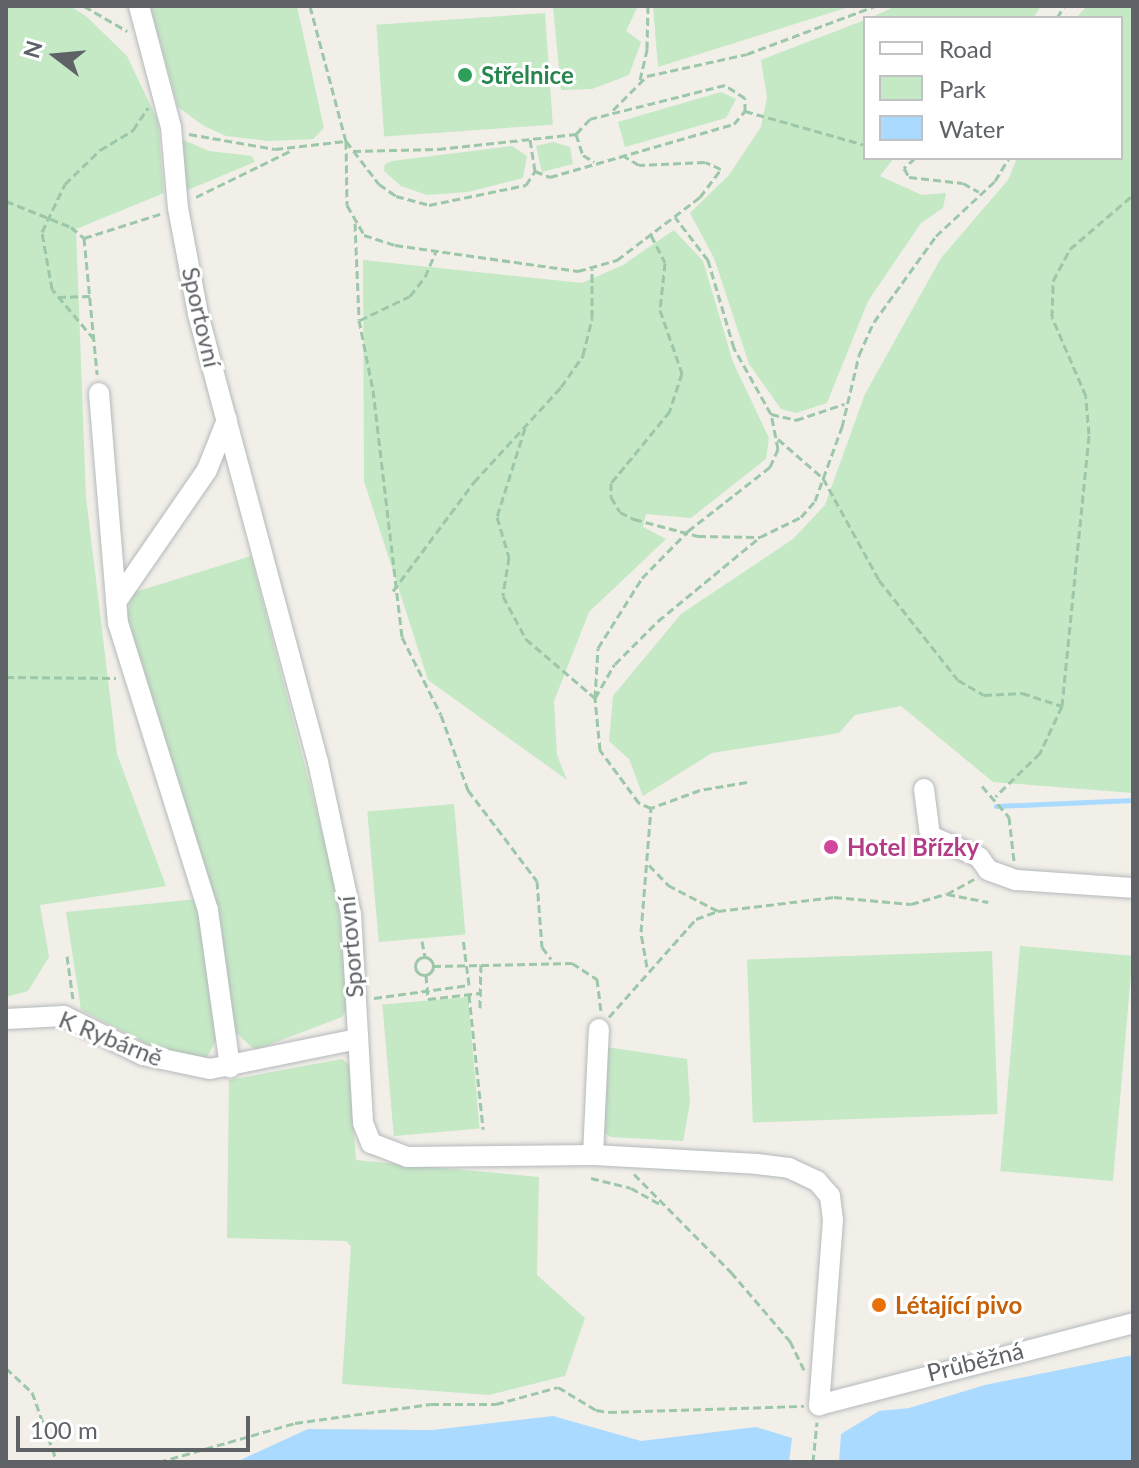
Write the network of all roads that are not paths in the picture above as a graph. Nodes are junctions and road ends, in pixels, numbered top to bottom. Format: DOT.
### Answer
graph roads {
  1 [pos="139,6"];
  2 [pos="99,393"];
  3 [pos="227,420"];
  4 [pos="116,602"];
  5 [pos="924,789"];
  6 [pos="1133,888"];
  7 [pos="6,1019"];
  8 [pos="599,1029"];
  9 [pos="357,1039"];
  10 [pos="230,1067"];
  11 [pos="593,1155"];
  12 [pos="1133,1323"];
  13 [pos="819,1405"];
  1 -- 3 [label="street, Sportovní"];
  2 -- 4 [label="street"];
  3 -- 4 [label="street"];
  3 -- 9 [label="street, Sportovní"];
  4 -- 10 [label="street"];
  5 -- 6 [label="street"];
  7 -- 10 [label="street, K Rybárně"];
  8 -- 11 [label="street"];
  9 -- 10 [label="street, K Rybárně"];
  9 -- 11 [label="street, Sportovní"];
  11 -- 13 [label="street, Sportovní"];
  12 -- 13 [label="street, Průběžná"];
}
